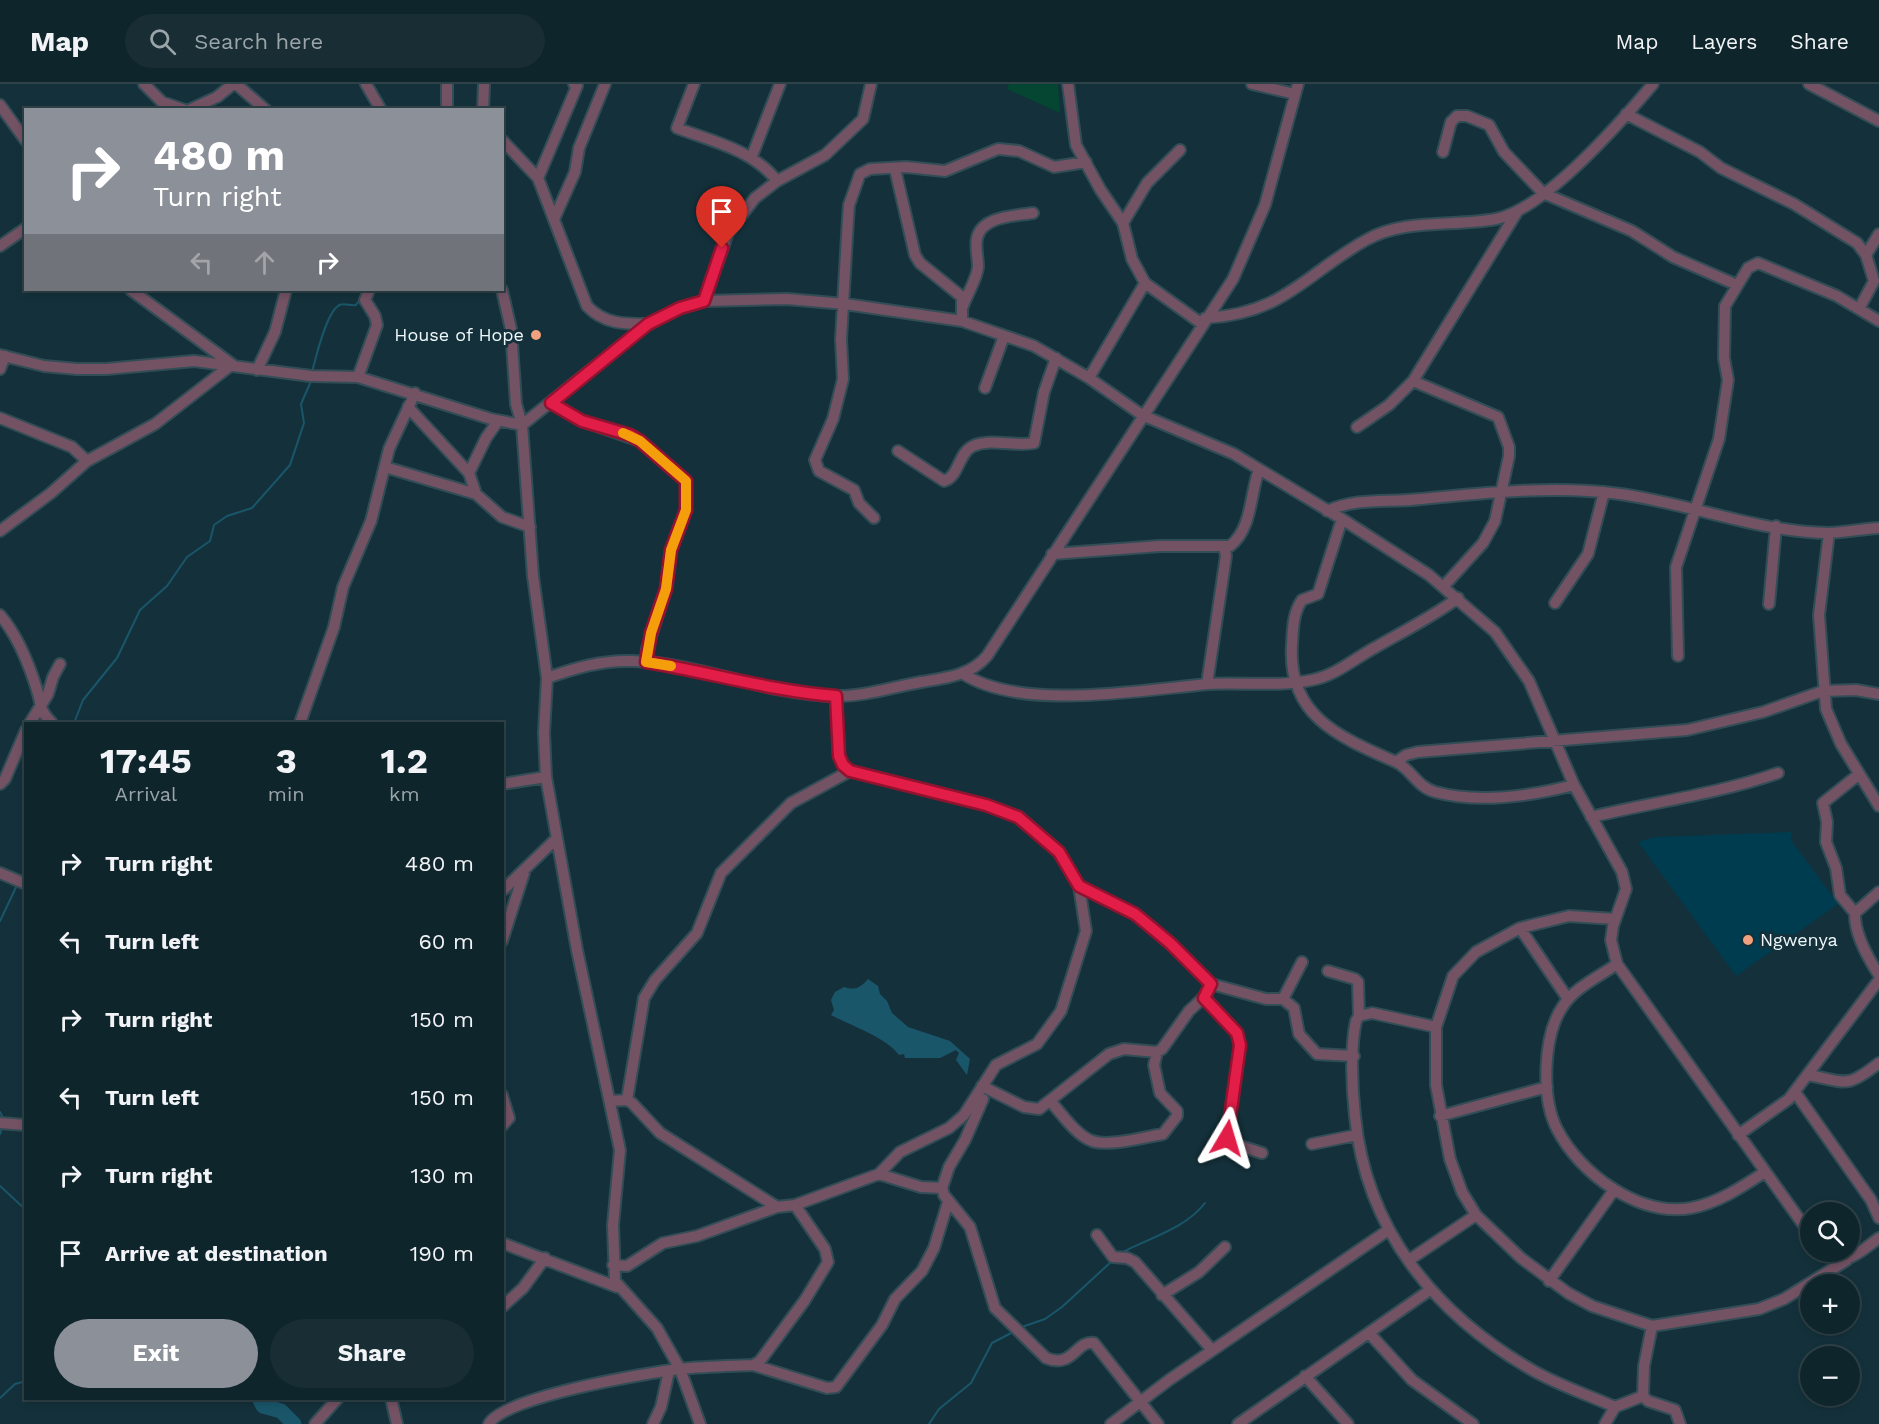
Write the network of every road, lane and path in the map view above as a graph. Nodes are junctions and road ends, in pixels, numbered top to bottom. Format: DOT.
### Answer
graph roads {
  1 [pos="144,84"];
  2 [pos="234,84"];
  3 [pos="366,84"];
  4 [pos="447,84"];
  5 [pos="484,84"];
  6 [pos="574,84"];
  7 [pos="605,84"];
  8 [pos="694,84"];
  9 [pos="780,84"];
  10 [pos="871,84"];
  11 [pos="1068,84"];
  12 [pos="1252,84"];
  13 [pos="1653,84"];
  14 [pos="1809,84"];
  15 [pos="1296,89"];
  16 [pos="0,105"];
  17 [pos="181,108"];
  18 [pos="192,108"];
  19 [pos="264,108"];
  20 [pos="380,108"];
  21 [pos="447,108"];
  22 [pos="483,108"];
  23 [pos="1626,114"];
  24 [pos="1879,121"];
  25 [pos="24,138"];
  26 [pos="504,142"];
  27 [pos="1180,150"];
  28 [pos="1443,152"];
  29 [pos="752,156"];
  30 [pos="1086,162"];
  31 [pos="895,169"];
  32 [pos="538,178"];
  33 [pos="777,181"];
  34 [pos="1544,193"];
  35 [pos="1517,212"];
  36 [pos="1033,213"];
  37 [pos="555,217"];
  38 [pos="1124,223"];
  39 [pos="24,229"];
  40 [pos="1879,234"];
  41 [pos="0,246"];
  42 [pos="1866,255"];
  43 [pos="1145,283"];
  44 [pos="1737,285"];
  45 [pos="132,291"];
  46 [pos="286,291"];
  47 [pos="369,291"];
  48 [pos="502,291"];
  49 [pos="704,301"];
  50 [pos="845,304"];
  51 [pos="962,307"];
  52 [pos="1859,309"];
  53 [pos="962,321"];
  54 [pos="1204,321"];
  55 [pos="1879,321"];
  56 [pos="648,324"];
  57 [pos="1004,336"];
  58 [pos="2,355"];
  59 [pos="1056,358"];
  60 [pos="233,366"];
  61 [pos="0,369"];
  62 [pos="257,370"];
  63 [pos="358,377"];
  64 [pos="1089,378"];
  65 [pos="1413,381"];
  66 [pos="985,388"];
  67 [pos="415,393"];
  68 [pos="551,403"];
  69 [pos="408,407"];
  70 [pos="1142,415"];
  71 [pos="0,418"];
  72 [pos="498,421"];
  73 [pos="522,425"];
  74 [pos="1357,427"];
  75 [pos="897,451"];
  76 [pos="87,461"];
  77 [pos="385,467"];
  78 [pos="1259,469"];
  79 [pos="469,472"];
  80 [pos="1604,492"];
  81 [pos="1500,493"];
  82 [pos="476,494"];
  83 [pos="1697,508"];
  84 [pos="1327,511"];
  85 [pos="874,518"];
  86 [pos="1342,519"];
  87 [pos="1776,526"];
  88 [pos="530,527"];
  89 [pos="1879,528"];
  90 [pos="0,531"];
  91 [pos="1829,533"];
  92 [pos="1224,546"];
  93 [pos="1052,554"];
  94 [pos="1444,586"];
  95 [pos="1458,598"];
  96 [pos="1555,603"];
  97 [pos="1768,604"];
  98 [pos="0,615"];
  99 [pos="1678,656"];
  100 [pos="646,662"];
  101 [pos="60,664"];
  102 [pos="962,673"];
  103 [pos="547,678"];
  104 [pos="1295,681"];
  105 [pos="1207,684"];
  106 [pos="1823,692"];
  107 [pos="1879,694"];
  108 [pos="836,696"];
  109 [pos="40,706"];
  110 [pos="31,722"];
  111 [pos="51,722"];
  112 [pos="300,722"];
  113 [pos="24,735"];
  114 [pos="1556,741"];
  115 [pos="1396,762"];
  116 [pos="850,771"];
  117 [pos="1778,773"];
  118 [pos="1858,775"];
  119 [pos="546,777"];
  120 [pos="0,784"];
  121 [pos="504,784"];
  122 [pos="1574,785"];
  123 [pos="1879,806"];
  124 [pos="1591,817"];
  125 [pos="556,838"];
  126 [pos="524,872"];
  127 [pos="0,873"];
  128 [pos="22,882"];
  129 [pos="1079,886"];
  130 [pos="504,889"];
  131 [pos="1879,892"];
  132 [pos="1855,913"];
  133 [pos="1615,919"];
  134 [pos="1520,928"];
  135 [pos="504,935"];
  136 [pos="1302,962"];
  137 [pos="1617,964"];
  138 [pos="1328,971"];
  139 [pos="1879,978"];
  140 [pos="1211,984"];
  141 [pos="1204,998"];
  142 [pos="1283,999"];
  143 [pos="1568,999"];
  144 [pos="1359,1016"];
  145 [pos="1436,1027"];
  146 [pos="1156,1052"];
  147 [pos="1354,1056"];
  148 [pos="1879,1063"];
  149 [pos="1808,1075"];
  150 [pos="982,1086"];
  151 [pos="1548,1087"];
  152 [pos="1796,1092"];
  153 [pos="627,1100"];
  154 [pos="610,1101"];
  155 [pos="504,1102"];
  156 [pos="1051,1102"];
  157 [pos="1440,1116"];
  158 [pos="0,1123"];
  159 [pos="504,1124"];
  160 [pos="24,1125"];
  161 [pos="1357,1135"];
  162 [pos="1738,1135"];
  163 [pos="1312,1144"];
  164 [pos="1262,1153"];
  165 [pos="1765,1172"];
  166 [pos="879,1174"];
  167 [pos="942,1188"];
  168 [pos="1614,1190"];
  169 [pos="948,1202"];
  170 [pos="795,1205"];
  171 [pos="777,1207"];
  172 [pos="1476,1215"];
  173 [pos="1879,1218"];
  174 [pos="1800,1220"];
  175 [pos="1387,1231"];
  176 [pos="1097,1235"];
  177 [pos="1879,1238"];
  178 [pos="504,1244"];
  179 [pos="1225,1247"];
  180 [pos="1860,1251"];
  181 [pos="545,1258"];
  182 [pos="1409,1260"];
  183 [pos="1844,1262"];
  184 [pos="613,1264"];
  185 [pos="1550,1281"];
  186 [pos="617,1287"];
  187 [pos="1430,1290"];
  188 [pos="1162,1295"];
  189 [pos="504,1305"];
  190 [pos="1652,1326"];
  191 [pos="1369,1333"];
  192 [pos="1212,1350"];
  193 [pos="753,1365"];
  194 [pos="674,1370"];
  195 [pos="1305,1376"];
  196 [pos="1643,1396"];
  197 [pos="336,1400"];
  198 [pos="391,1400"];
  199 [pos="1142,1402"];
  200 [pos="1615,1407"];
  201 [pos="1245,1422"];
  202 [pos="315,1424"];
  203 [pos="397,1424"];
  204 [pos="489,1424"];
  205 [pos="653,1424"];
  206 [pos="700,1424"];
  207 [pos="1111,1424"];
  208 [pos="1158,1424"];
  209 [pos="1348,1424"];
  210 [pos="1473,1424"];
  211 [pos="1605,1424"];
  212 [pos="1680,1424"];
  1 -- 17 [label="street"];
  2 -- 18 [label="street"];
  2 -- 19 [label="street"];
  3 -- 20 [label="street"];
  4 -- 21 [label="street"];
  5 -- 22 [label="street"];
  6 -- 32 [label="street"];
  7 -- 37 [label="street"];
  8 -- 29 [label="street"];
  9 -- 29 [label="street"];
  10 -- 33 [label="street"];
  11 -- 30 [label="street"];
  12 -- 15 [label="street"];
  13 -- 23 [label="street"];
  14 -- 24 [label="street"];
  15 -- 54 [label="street"];
  16 -- 25 [label="street"];
  23 -- 34 [label="street"];
  23 -- 42 [label="street"];
  26 -- 32 [label="street"];
  27 -- 38 [label="street"];
  28 -- 34 [label="street"];
  29 -- 33 [label="street"];
  30 -- 31 [label="street"];
  30 -- 38 [label="street"];
  31 -- 50 [label="street"];
  31 -- 51 [label="street"];
  32 -- 37 [label="street"];
  33 -- 49 [label="street"];
  34 -- 35 [label="street"];
  34 -- 44 [label="street"];
  35 -- 54 [label="street"];
  35 -- 65 [label="street"];
  36 -- 51 [label="street"];
  37 -- 56 [label="street"];
  38 -- 43 [label="street"];
  39 -- 41 [label="street"];
  40 -- 42 [label="street"];
  42 -- 52 [label="street"];
  43 -- 54 [label="street"];
  43 -- 64 [label="street"];
  44 -- 52 [label="street"];
  44 -- 83 [label="street"];
  45 -- 60 [label="street"];
  46 -- 62 [label="street"];
  47 -- 63 [label="street"];
  48 -- 73 [label="street"];
  49 -- 50 [label="street"];
  49 -- 56 [label="street"];
  50 -- 53 [label="street"];
  50 -- 85 [label="street"];
  51 -- 53 [label="street"];
  52 -- 55 [label="street"];
  53 -- 57 [label="street"];
  54 -- 70 [label="street"];
  56 -- 68 [label="street"];
  57 -- 59 [label="street"];
  57 -- 66 [label="street"];
  58 -- 60 [label="street"];
  58 -- 61 [label="street"];
  59 -- 64 [label="street"];
  59 -- 75 [label="street"];
  60 -- 62 [label="street"];
  60 -- 76 [label="street"];
  62 -- 63 [label="street"];
  63 -- 67 [label="street"];
  64 -- 70 [label="street"];
  65 -- 74 [label="street"];
  65 -- 81 [label="street"];
  67 -- 69 [label="street"];
  67 -- 72 [label="street"];
  68 -- 73 [label="street"];
  68 -- 100 [label="street"];
  69 -- 77 [label="street"];
  69 -- 79 [label="street"];
  70 -- 78 [label="street"];
  70 -- 93 [label="street"];
  71 -- 76 [label="street"];
  72 -- 73 [label="street"];
  72 -- 79 [label="street"];
  73 -- 88 [label="street"];
  76 -- 90 [label="street"];
  77 -- 82 [label="street"];
  77 -- 112 [label="street"];
  78 -- 84 [label="street"];
  78 -- 92 [label="street"];
  79 -- 82 [label="street"];
  80 -- 81 [label="street"];
  80 -- 83 [label="street"];
  80 -- 96 [label="street"];
  81 -- 84 [label="street"];
  81 -- 94 [label="street"];
  82 -- 88 [label="street"];
  83 -- 87 [label="street"];
  83 -- 99 [label="street"];
  84 -- 86 [label="street"];
  86 -- 94 [label="street"];
  86 -- 104 [label="street"];
  87 -- 91 [label="street"];
  87 -- 97 [label="street"];
  88 -- 103 [label="street"];
  89 -- 91 [label="street"];
  91 -- 106 [label="street"];
  92 -- 93 [label="street"];
  92 -- 105 [label="street"];
  93 -- 102 [label="street"];
  94 -- 95 [label="street"];
  95 -- 104 [label="street"];
  95 -- 114 [label="street"];
  98 -- 109 [label="street"];
  100 -- 103 [label="street"];
  100 -- 108 [label="street"];
  101 -- 109 [label="street"];
  102 -- 105 [label="street"];
  102 -- 108 [label="street"];
  103 -- 119 [label="street"];
  104 -- 105 [label="street"];
  104 -- 115 [label="street"];
  106 -- 107 [label="street"];
  106 -- 114 [label="street"];
  106 -- 118 [label="street"];
  108 -- 116 [label="street"];
  109 -- 110 [label="street"];
  109 -- 111 [label="street"];
  113 -- 120 [label="street"];
  114 -- 115 [label="street"];
  114 -- 122 [label="street"];
  115 -- 122 [label="street"];
  116 -- 129 [label="street"];
  116 -- 153 [label="street"];
  117 -- 124 [label="street"];
  118 -- 123 [label="street"];
  118 -- 132 [label="street"];
  119 -- 121 [label="street"];
  119 -- 125 [label="street"];
  122 -- 124 [label="street"];
  124 -- 133 [label="street"];
  125 -- 126 [label="street"];
  125 -- 154 [label="street"];
  126 -- 130 [label="street"];
  126 -- 135 [label="street"];
  127 -- 128 [label="street"];
  129 -- 140 [label="street"];
  129 -- 150 [label="street"];
  131 -- 132 [label="street"];
  132 -- 139 [label="street"];
  133 -- 134 [label="street"];
  133 -- 137 [label="street"];
  134 -- 143 [label="street"];
  134 -- 145 [label="street"];
  136 -- 142 [label="street"];
  137 -- 143 [label="street"];
  137 -- 162 [label="street"];
  138 -- 144 [label="street"];
  139 -- 149 [label="street"];
  140 -- 141 [label="street"];
  140 -- 142 [label="street"];
  141 -- 146 [label="street"];
  141 -- 164 [label="street"];
  142 -- 147 [label="street"];
  143 -- 151 [label="street"];
  144 -- 145 [label="street"];
  144 -- 147 [label="street"];
  145 -- 157 [label="street"];
  146 -- 156 [label="street"];
  146 -- 156 [label="street"];
  147 -- 161 [label="street"];
  148 -- 149 [label="street"];
  149 -- 152 [label="street"];
  150 -- 156 [label="street"];
  150 -- 166 [label="street"];
  150 -- 167 [label="street"];
  151 -- 157 [label="street"];
  151 -- 168 [label="street"];
  152 -- 162 [label="street"];
  152 -- 173 [label="street"];
  153 -- 154 [label="street"];
  153 -- 171 [label="street"];
  154 -- 184 [label="street"];
  155 -- 159 [label="street"];
  157 -- 172 [label="street"];
  158 -- 160 [label="street"];
  161 -- 163 [label="street"];
  161 -- 175 [label="street"];
  162 -- 165 [label="street"];
  165 -- 168 [label="street"];
  165 -- 174 [label="street"];
  166 -- 167 [label="street"];
  166 -- 170 [label="street"];
  167 -- 169 [label="street"];
  168 -- 185 [label="street"];
  169 -- 193 [label="street"];
  169 -- 199 [label="street"];
  170 -- 171 [label="street"];
  170 -- 193 [label="street"];
  171 -- 184 [label="street"];
  172 -- 182 [label="street"];
  172 -- 185 [label="street"];
  175 -- 182 [label="street"];
  175 -- 192 [label="street"];
  176 -- 188 [label="street"];
  177 -- 180 [label="street"];
  178 -- 181 [label="street"];
  179 -- 188 [label="street"];
  181 -- 186 [label="street"];
  181 -- 189 [label="street"];
  182 -- 187 [label="street"];
  183 -- 190 [label="street"];
  184 -- 186 [label="street"];
  185 -- 190 [label="street"];
  186 -- 194 [label="street"];
  187 -- 191 [label="street"];
  187 -- 200 [label="street"];
  188 -- 192 [label="street"];
  190 -- 196 [label="street"];
  191 -- 195 [label="street"];
  191 -- 210 [label="street"];
  192 -- 199 [label="street"];
  193 -- 194 [label="street"];
  194 -- 204 [label="street"];
  194 -- 205 [label="street"];
  194 -- 206 [label="street"];
  195 -- 201 [label="street"];
  195 -- 209 [label="street"];
  196 -- 200 [label="street"];
  196 -- 212 [label="street"];
  197 -- 202 [label="street"];
  198 -- 203 [label="street"];
  199 -- 207 [label="street"];
  199 -- 208 [label="street"];
  200 -- 211 [label="street"];
}
